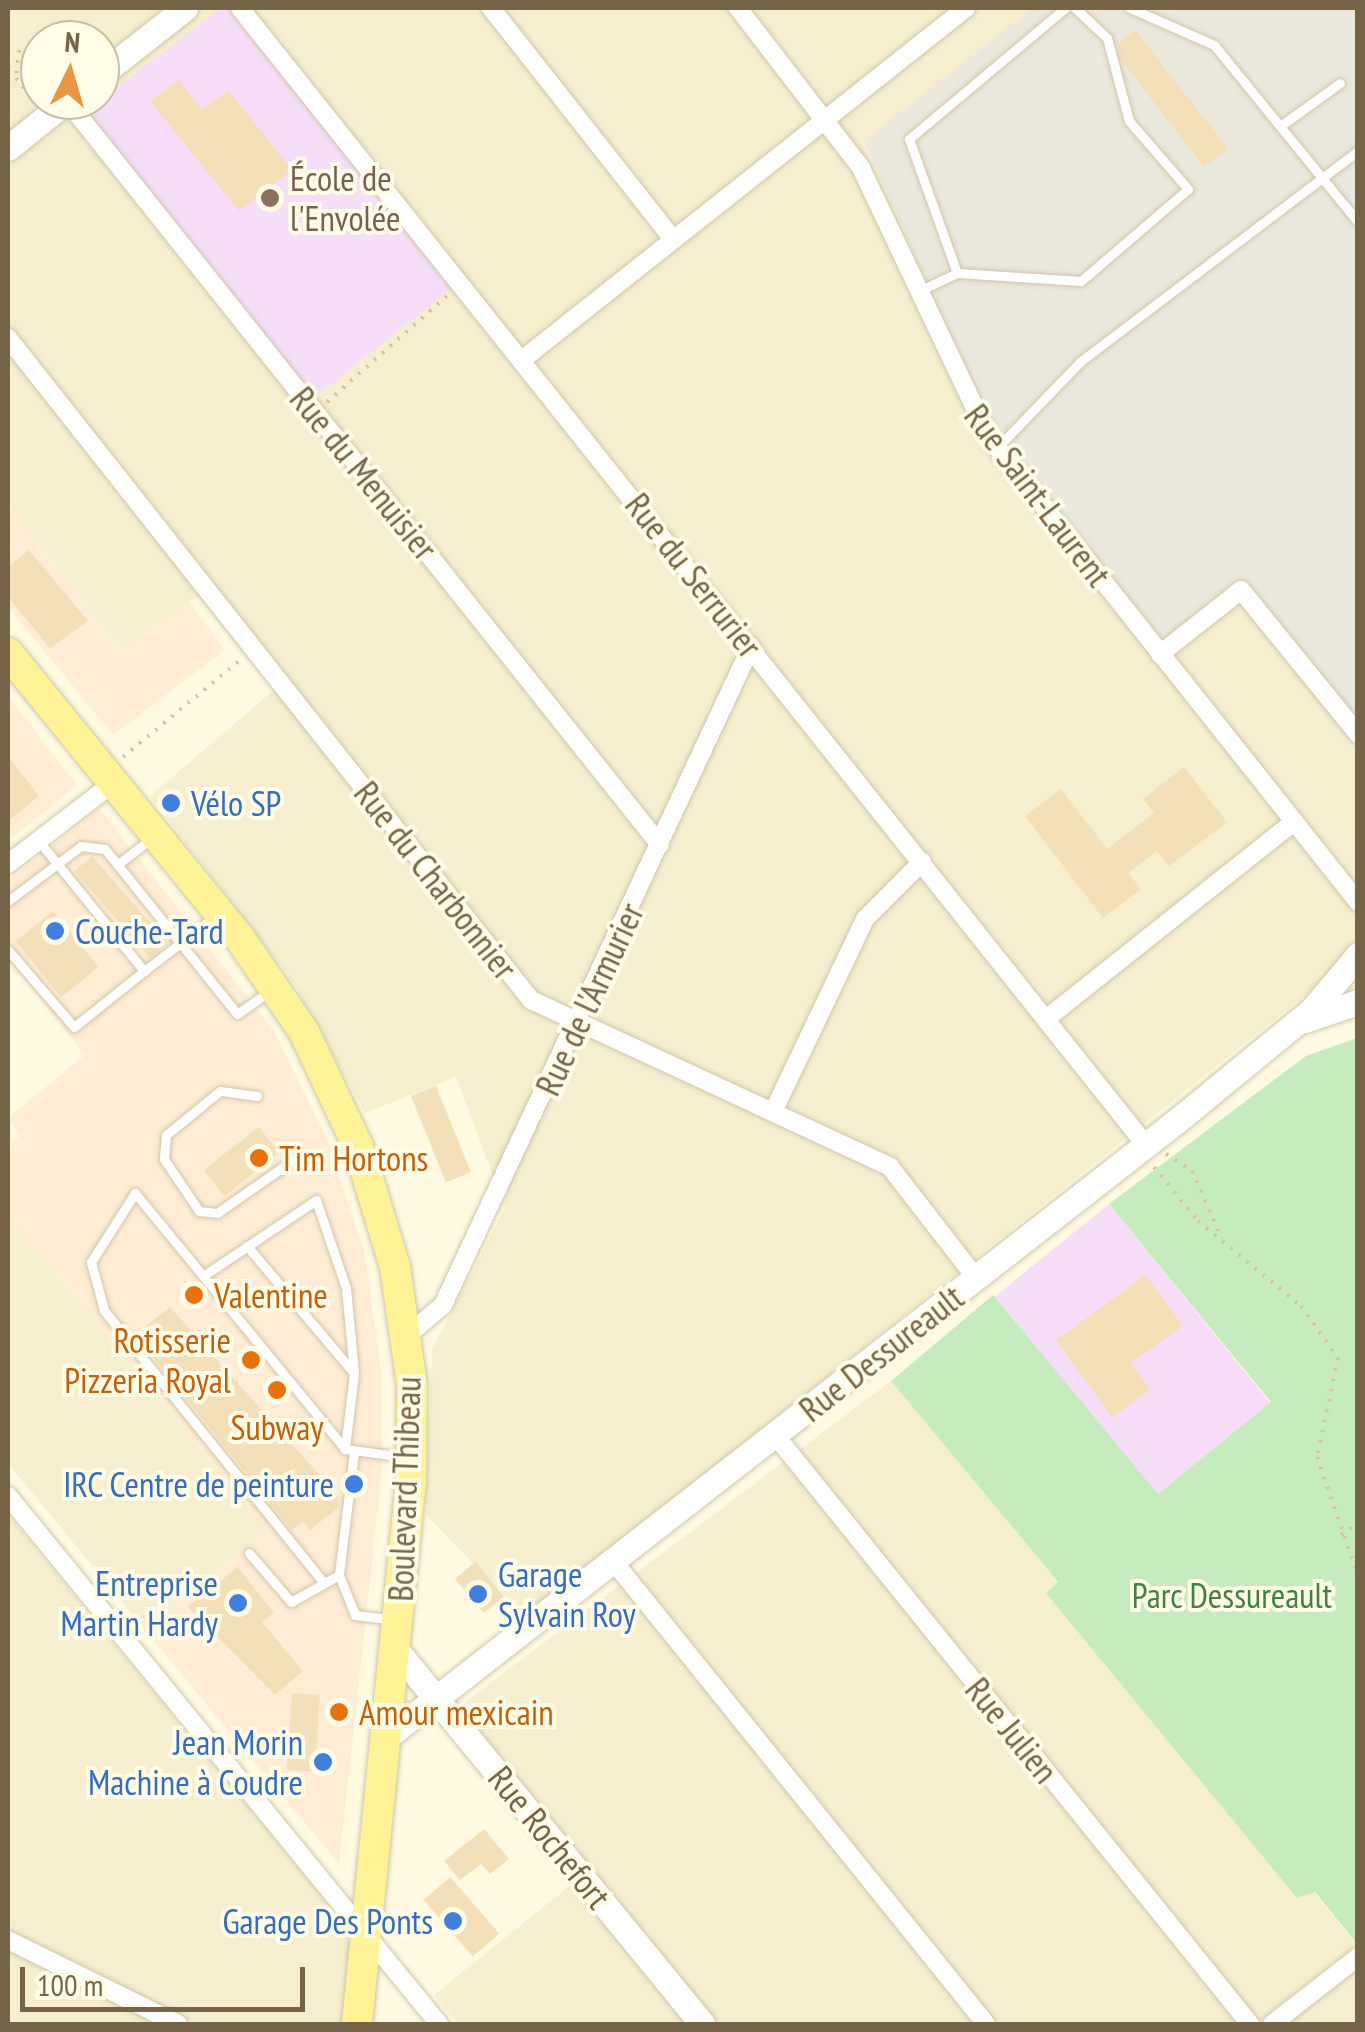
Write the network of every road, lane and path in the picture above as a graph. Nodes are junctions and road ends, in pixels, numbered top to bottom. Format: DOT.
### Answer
graph roads {
  1 [pos="185,8"];
  2 [pos="240,8"];
  3 [pos="492,8"];
  4 [pos="738,8"];
  5 [pos="966,8"];
  6 [pos="1065,8"];
  7 [pos="1075,8"];
  8 [pos="1130,8"];
  9 [pos="19,50"];
  10 [pos="120,59"];
  11 [pos="20,83"];
  12 [pos="1340,84"];
  13 [pos="826,118"];
  14 [pos="43,120"];
  15 [pos="84,120"];
  16 [pos="1283,124"];
  17 [pos="8,148"];
  18 [pos="1358,150"];
  19 [pos="1326,172"];
  20 [pos="1358,222"];
  21 [pos="673,240"];
  22 [pos="956,273"];
  23 [pos="462,283"];
  24 [pos="917,292"];
  25 [pos="8,338"];
  26 [pos="522,359"];
  27 [pos="316,412"];
  28 [pos="997,448"];
  29 [pos="254,648"];
  30 [pos="751,648"];
  31 [pos="8,654"];
  32 [pos="1160,654"];
  33 [pos="1358,734"];
  34 [pos="113,783"];
  35 [pos="1294,822"];
  36 [pos="156,835"];
  37 [pos="38,840"];
  38 [pos="660,845"];
  39 [pos="922,862"];
  40 [pos="8,864"];
  41 [pos="56,864"];
  42 [pos="118,864"];
  43 [pos="8,901"];
  44 [pos="1358,902"];
  45 [pos="220,912"];
  46 [pos="182,942"];
  47 [pos="8,950"];
  48 [pos="1358,955"];
  49 [pos="144,971"];
  50 [pos="275,988"];
  51 [pos="1358,1002"];
  52 [pos="1046,1019"];
  53 [pos="1296,1024"];
  54 [pos="576,1026"];
  55 [pos="257,1096"];
  56 [pos="773,1112"];
  57 [pos="1154,1154"];
  58 [pos="294,1160"];
  59 [pos="1222,1239"];
  60 [pos="248,1246"];
  61 [pos="203,1276"];
  62 [pos="976,1278"];
  63 [pos="408,1335"];
  64 [pos="354,1372"];
  65 [pos="775,1435"];
  66 [pos="350,1450"];
  67 [pos="412,1458"];
  68 [pos="8,1496"];
  69 [pos="1358,1523"];
  70 [pos="1341,1535"];
  71 [pos="250,1552"];
  72 [pos="614,1562"];
  73 [pos="339,1575"];
  74 [pos="1358,1576"];
  75 [pos="324,1583"];
  76 [pos="399,1620"];
  77 [pos="397,1651"];
  78 [pos="438,1699"];
  79 [pos="389,1735"];
  80 [pos="367,1934"];
  81 [pos="8,1940"];
  82 [pos="1358,1957"];
  83 [pos="142,2016"];
  84 [pos="178,2024"];
  85 [pos="357,2024"];
  86 [pos="439,2024"];
  87 [pos="702,2024"];
  88 [pos="986,2024"];
  89 [pos="1250,2024"];
  90 [pos="1272,2024"];
  1 -- 10 [label="street"];
  2 -- 23 [label="street, Rue du Serrurier"];
  3 -- 21 [label="street"];
  4 -- 13 [label="street, Rue Saint-Laurent"];
  5 -- 13 [label="street"];
  6 -- 22 [label="lane"];
  7 -- 22 [label="lane"];
  8 -- 16 [label="lane"];
  9 -- 11 [label="path"];
  12 -- 16 [label="lane"];
  13 -- 21 [label="street"];
  13 -- 24 [label="street, Rue Saint-Laurent"];
  14 -- 17 [label="street"];
  15 -- 27 [label="street, Rue du Menuisier"];
  16 -- 19 [label="lane"];
  18 -- 19 [label="lane"];
  19 -- 20 [label="lane"];
  19 -- 28 [label="lane"];
  21 -- 26 [label="street"];
  22 -- 24 [label="lane"];
  23 -- 26 [label="street, Rue du Serrurier"];
  23 -- 27 [label="path"];
  24 -- 28 [label="street, Rue Saint-Laurent"];
  25 -- 29 [label="street, Rue du Charbonnier"];
  26 -- 30 [label="street, Rue du Serrurier"];
  27 -- 38 [label="street, Rue du Menuisier"];
  28 -- 32 [label="street, Rue Saint-Laurent"];
  29 -- 34 [label="path"];
  29 -- 54 [label="street, Rue du Charbonnier"];
  30 -- 38 [label="street, Rue de l'Armurier"];
  30 -- 39 [label="street, Rue du Serrurier"];
  31 -- 34 [label="main road, Boulevard Thibeau"];
  32 -- 33 [label="street"];
  32 -- 35 [label="street, Rue Saint-Laurent"];
  34 -- 36 [label="main road, Boulevard Thibeau"];
  34 -- 37 [label="street"];
  35 -- 44 [label="street, Rue Saint-Laurent"];
  35 -- 52 [label="street"];
  36 -- 42 [label="lane"];
  36 -- 45 [label="main road, Boulevard Thibeau"];
  37 -- 40 [label="street"];
  37 -- 41 [label="lane"];
  38 -- 54 [label="street, Rue de l'Armurier"];
  39 -- 52 [label="street, Rue du Serrurier"];
  39 -- 56 [label="street"];
  41 -- 42 [label="lane"];
  41 -- 43 [label="lane"];
  41 -- 49 [label="lane"];
  42 -- 46 [label="lane"];
  45 -- 46 [label="lane"];
  45 -- 50 [label="main road, Boulevard Thibeau"];
  46 -- 49 [label="lane"];
  46 -- 50 [label="lane"];
  47 -- 49 [label="lane"];
  48 -- 53 [label="street, Rue Dessureault"];
  50 -- 63 [label="main road, Boulevard Thibeau"];
  51 -- 53 [label="street"];
  52 -- 57 [label="street, Rue du Serrurier"];
  53 -- 57 [label="street, Rue Dessureault"];
  54 -- 56 [label="street, Rue du Charbonnier"];
  54 -- 63 [label="street, Rue de l'Armurier"];
  55 -- 58 [label="lane"];
  56 -- 62 [label="street, Rue du Charbonnier"];
  57 -- 59 [label="path"];
  57 -- 59 [label="path"];
  57 -- 62 [label="street, Rue Dessureault"];
  59 -- 70 [label="path"];
  60 -- 61 [label="lane"];
  60 -- 64 [label="lane"];
  60 -- 64 [label="lane"];
  61 -- 66 [label="lane"];
  61 -- 75 [label="lane"];
  62 -- 65 [label="street, Rue Dessureault"];
  63 -- 67 [label="main road, Boulevard Thibeau"];
  64 -- 66 [label="lane"];
  65 -- 72 [label="street, Rue Dessureault"];
  65 -- 89 [label="street, Rue Julien"];
  66 -- 67 [label="lane"];
  66 -- 73 [label="lane"];
  67 -- 76 [label="main road, Boulevard Thibeau"];
  68 -- 80 [label="street"];
  69 -- 70 [label="path"];
  70 -- 74 [label="path"];
  71 -- 75 [label="lane"];
  72 -- 78 [label="street, Rue Dessureault"];
  72 -- 88 [label="street"];
  73 -- 75 [label="lane"];
  73 -- 76 [label="lane"];
  76 -- 77 [label="main road, Boulevard Thibeau"];
  77 -- 78 [label="street, Rue Rochefort"];
  77 -- 79 [label="main road, Boulevard Thibeau"];
  78 -- 79 [label="street, Rue Dessureault"];
  78 -- 87 [label="street, Rue Rochefort"];
  79 -- 80 [label="main road, Boulevard Thibeau"];
  80 -- 85 [label="main road, Boulevard Thibeau"];
  80 -- 86 [label="street"];
  81 -- 83 [label="street"];
  82 -- 90 [label="street"];
  83 -- 84 [label="street"];
}
